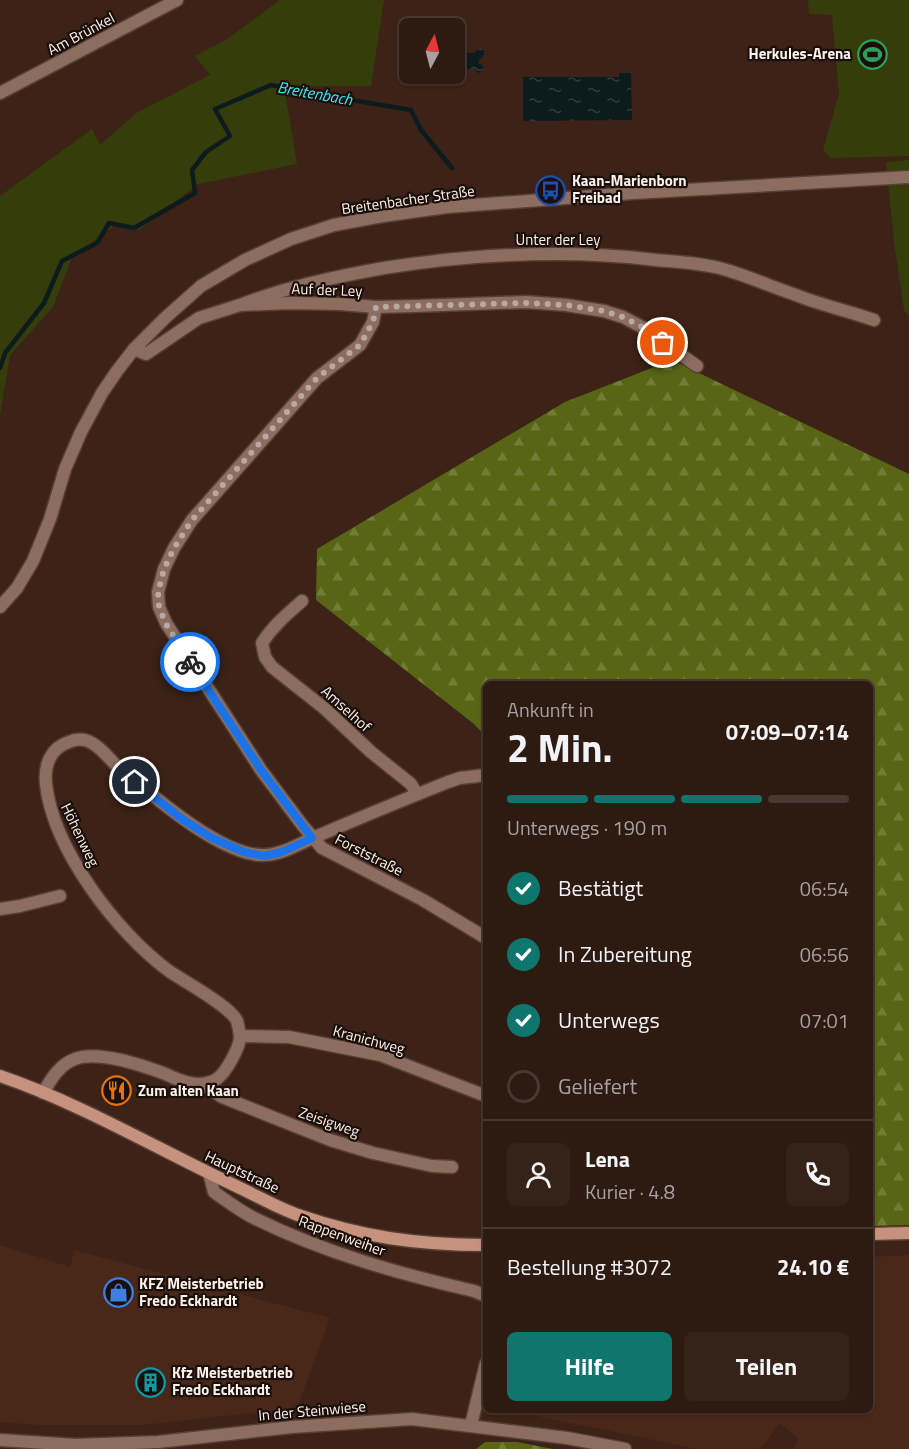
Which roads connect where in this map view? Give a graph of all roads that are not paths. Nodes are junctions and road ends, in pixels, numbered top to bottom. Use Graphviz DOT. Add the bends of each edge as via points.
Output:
graph roads {
  1 [pos="177,0"];
  2 [pos="0,93"];
  3 [pos="909,177"];
  4 [pos="240,305"];
  5 [pos="376,307"];
  6 [pos="874,320"];
  7 [pos="134,349"];
  8 [pos="697,366"];
  9 [pos="302,601"];
  10 [pos="0,607"];
  11 [pos="483,775"];
  12 [pos="417,794"];
  13 [pos="312,838"];
  14 [pos="60,896"];
  15 [pos="0,909"];
  16 [pos="483,936"];
  17 [pos="240,1036"];
  18 [pos="0,1076"];
  19 [pos="202,1084"];
  20 [pos="43,1093"];
  21 [pos="483,1095"];
  22 [pos="452,1167"];
  23 [pos="209,1173"];
  24 [pos="909,1233"];
  25 [pos="873,1234"];
  26 [pos="483,1245"];
  27 [pos="483,1295"];
  28 [pos="483,1375"];
  29 [pos="471,1425"];
  30 [pos="0,1440"];
  31 [pos="625,1449"];
  1 -- 2 [label="street, Am Brünkel"];
  3 -- 7 [label="street, Breitenbacher Straße" via="478,205 334,225 291,239 201,286"];
  4 -- 5 [label="street, Auf der Ley"];
  4 -- 6 [label="street, Unter der Ley" via="312,282 387,268 459,258 556,253 630,256 723,269"];
  4 -- 7 [label="street, Auf der Ley" via="199,318 146,354"];
  5 -- 8 [label="street, Auf der Ley" via="526,303 604,311 642,327"];
  5 -- 13 [label="street, Forststraße" via="373,322 360,345 317,378 192,520 164,569 158,592 166,624 261,770"];
  7 -- 10 [label="street, Breitenbacher Straße" via="102,393 81,432 33,561"];
  9 -- 12 [label="street, Amselhof" via="262,643 265,657 411,784"];
  11 -- 12 [label="street, Höhenweg" via="460,778"];
  12 -- 13 [label="street, Höhenweg"];
  13 -- 16 [label="street, Forststraße" via="322,848"];
  13 -- 17 [label="street, Höhenweg" via="264,856 244,852 182,819 86,740 59,746 48,762 45,775 49,807 80,872 110,914 145,950 225,1007 236,1019"];
  14 -- 15 [label="street"];
  17 -- 19 [label="street" via="234,1058 218,1079"];
  17 -- 21 [label="street, Kranichweg" via="289,1037 380,1055"];
  18 -- 20 [label="main road, Hauptstraße"];
  19 -- 20 [label="street" via="102,1056 77,1058 61,1068"];
  19 -- 22 [label="street, Zeisigweg" via="222,1097 330,1140 432,1167"];
  20 -- 23 [label="main road, Hauptstraße"];
  23 -- 26 [label="main road, Hauptstraße" via="296,1214 355,1232 402,1241"];
  23 -- 27 [label="street, Rappenweiher" via="214,1192 254,1219 342,1255"];
  24 -- 25 [label="main road"];
  28 -- 29 [label="street"];
  29 -- 30 [label="street, In der Steinwiese" via="412,1419 158,1442 76,1445"];
  29 -- 31 [label="street, In der Steinwiese"];
}
